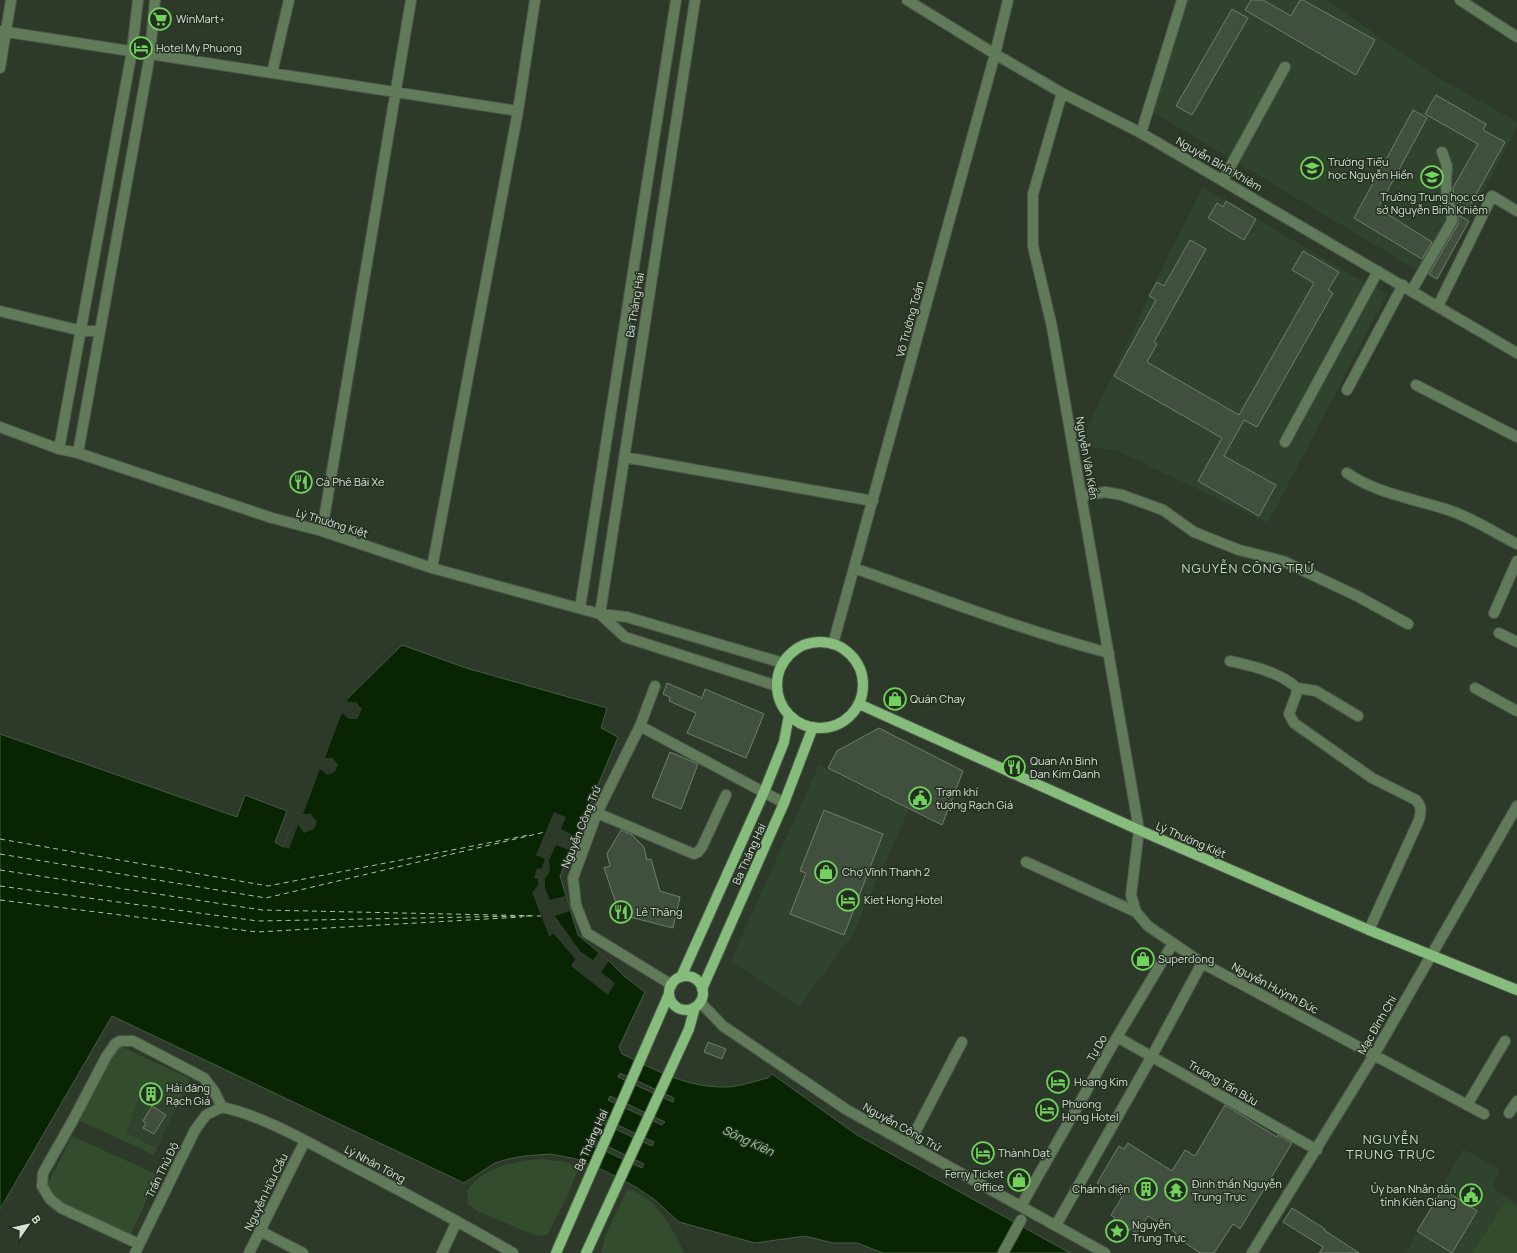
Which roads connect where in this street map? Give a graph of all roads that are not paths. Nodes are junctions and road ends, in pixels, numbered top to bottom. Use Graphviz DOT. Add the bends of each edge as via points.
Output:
graph roads {
  1 [pos="11,0"];
  2 [pos="138,0"];
  3 [pos="155,0"];
  4 [pos="288,0"];
  5 [pos="411,0"];
  6 [pos="535,0"];
  7 [pos="676,0"];
  8 [pos="696,0"];
  9 [pos="907,0"];
  10 [pos="1008,0"];
  11 [pos="1182,0"];
  12 [pos="1460,0"];
  13 [pos="3,31"];
  14 [pos="1517,37"];
  15 [pos="132,51"];
  16 [pos="150,54"];
  17 [pos="995,54"];
  18 [pos="1285,67"];
  19 [pos="0,68"];
  20 [pos="272,73"];
  21 [pos="397,92"];
  22 [pos="1062,93"];
  23 [pos="518,111"];
  24 [pos="1141,133"];
  25 [pos="1442,152"];
  26 [pos="1223,180"];
  27 [pos="1517,211"];
  28 [pos="637,254"];
  29 [pos="655,258"];
  30 [pos="1378,271"];
  31 [pos="1408,288"];
  32 [pos="1438,306"];
  33 [pos="0,311"];
  34 [pos="82,331"];
  35 [pos="100,331"];
  36 [pos="1517,353"];
  37 [pos="1416,385"];
  38 [pos="1347,390"];
  39 [pos="0,427"];
  40 [pos="1517,437"];
  41 [pos="1285,442"];
  42 [pos="59,449"];
  43 [pos="78,453"];
  44 [pos="624,457"];
  45 [pos="1347,473"];
  46 [pos="1081,496"];
  47 [pos="873,501"];
  48 [pos="322,531"];
  49 [pos="1517,544"];
  50 [pos="1517,561"];
  51 [pos="432,568"];
  52 [pos="854,568"];
  53 [pos="580,608"];
  54 [pos="1494,613"];
  55 [pos="600,614"];
  56 [pos="1408,624"];
  57 [pos="1499,633"];
  58 [pos="1517,642"];
  59 [pos="833,644"];
  60 [pos="1109,653"];
  61 [pos="1230,661"];
  62 [pos="783,664"];
  63 [pos="655,686"];
  64 [pos="777,686"];
  65 [pos="1297,688"];
  66 [pos="1476,688"];
  67 [pos="859,704"];
  68 [pos="1517,712"];
  69 [pos="789,715"];
  70 [pos="1358,716"];
  71 [pos="640,726"];
  72 [pos="813,728"];
  73 [pos="764,792"];
  74 [pos="726,794"];
  75 [pos="784,803"];
  76 [pos="1517,806"];
  77 [pos="597,813"];
  78 [pos="1139,830"];
  79 [pos="1026,862"];
  80 [pos="1136,912"];
  81 [pos="1369,930"];
  82 [pos="1172,945"];
  83 [pos="1431,954"];
  84 [pos="1202,963"];
  85 [pos="681,977"];
  86 [pos="702,989"];
  87 [pos="670,990"];
  88 [pos="1517,990"];
  89 [pos="698,1004"];
  90 [pos="1118,1037"];
  91 [pos="1505,1041"];
  92 [pos="962,1042"];
  93 [pos="1374,1055"];
  94 [pos="1152,1056"];
  95 [pos="1517,1101"];
  96 [pos="1467,1105"];
  97 [pos="222,1107"];
  98 [pos="1509,1113"];
  99 [pos="1484,1114"];
  100 [pos="305,1141"];
  101 [pos="909,1144"];
  102 [pos="1317,1150"];
  103 [pos="1021,1206"];
  104 [pos="1020,1220"];
  105 [pos="457,1221"];
  106 [pos="1056,1225"];
  107 [pos="260,1231"];
  108 [pos="137,1249"];
  109 [pos="250,1253"];
  110 [pos="303,1253"];
  111 [pos="442,1253"];
  112 [pos="513,1253"];
  113 [pos="556,1253"];
  114 [pos="586,1253"];
  115 [pos="1003,1253"];
  116 [pos="1104,1253"];
  117 [pos="1252,1253"];
  1 -- 13 [label="street"];
  2 -- 15 [label="street"];
  3 -- 16 [label="street"];
  4 -- 20 [label="street"];
  5 -- 21 [label="street"];
  6 -- 23 [label="street"];
  7 -- 28 [label="street, Ba Tháng Hai"];
  8 -- 29 [label="street, Ba Tháng Hai"];
  9 -- 17 [label="street, Nguyễn Bỉnh Khiêm"];
  10 -- 17 [label="street, Võ Trường Toản"];
  11 -- 24 [label="street"];
  12 -- 14 [label="street"];
  13 -- 15 [label="street"];
  13 -- 19 [label="street"];
  15 -- 16 [label="street"];
  15 -- 34 [label="street"];
  16 -- 20 [label="street"];
  16 -- 35 [label="street"];
  17 -- 22 [label="street, Nguyễn Bỉnh Khiêm"];
  17 -- 47 [label="street, Võ Trường Toản"];
  18 -- 26 [label="street"];
  20 -- 21 [label="street"];
  21 -- 23 [label="street"];
  21 -- 48 [label="street"];
  22 -- 24 [label="street, Nguyễn Bỉnh Khiêm"];
  22 -- 46 [label="street, Nguyễn Văn Kiến" via="1033,194 1033,246 1052,327"];
  23 -- 51 [label="street"];
  24 -- 26 [label="street, Nguyễn Bỉnh Khiêm"];
  25 -- 31 [label="street" via="1447,166 1447,200 1452,209 1452,221"];
  26 -- 30 [label="street, Nguyễn Bỉnh Khiêm"];
  27 -- 32 [label="street" via="1492,196"];
  28 -- 29 [label="street"];
  28 -- 53 [label="street, Ba Tháng Hai"];
  29 -- 44 [label="street, Ba Tháng Hai"];
  30 -- 31 [label="street, Nguyễn Bỉnh Khiêm"];
  30 -- 41 [label="street"];
  31 -- 32 [label="street, Nguyễn Bỉnh Khiêm"];
  31 -- 38 [label="street"];
  32 -- 36 [label="street, Nguyễn Bỉnh Khiêm"];
  33 -- 34 [label="street"];
  34 -- 35 [label="street"];
  34 -- 42 [label="street"];
  35 -- 43 [label="street"];
  37 -- 40 [label="street"];
  39 -- 42 [label="street, Lý Thường Kiệt"];
  42 -- 43 [label="street, Lý Thường Kiệt"];
  43 -- 48 [label="street, Lý Thường Kiệt" via="272,518"];
  44 -- 47 [label="street"];
  44 -- 55 [label="street, Ba Tháng Hai"];
  45 -- 49 [label="street" via="1359,481 1387,492 1455,512"];
  46 -- 56 [label="street" via="1105,492 1122,495 1163,510 1194,532 1239,550 1283,561 1357,596"];
  46 -- 60 [label="street, Nguyễn Văn Kiến"];
  47 -- 52 [label="street, Võ Trường Toản"];
  48 -- 51 [label="street, Lý Thường Kiệt"];
  50 -- 54 [label="street"];
  51 -- 53 [label="street, Lý Thường Kiệt"];
  52 -- 59 [label="street, Võ Trường Toản"];
  52 -- 60 [label="street" via="999,620"];
  53 -- 55 [label="street, Lý Thường Kiệt"];
  55 -- 62 [label="street, Lý Thường Kiệt" via="627,617"];
  55 -- 64 [label="street" via="625,637"];
  57 -- 58 [label="street"];
  59 -- 62 [label="main road" via="819,642 804,645 792,652"];
  59 -- 67 [label="main road" via="851,656 862,675 863,690"];
  60 -- 78 [label="street, Nguyễn Văn Kiến"];
  61 -- 65 [label="street" via="1273,674"];
  62 -- 64 [label="main road" via="778,674"];
  63 -- 71 [label="street, Nguyễn Công Trứ"];
  64 -- 69 [label="main road" via="783,706"];
  65 -- 70 [label="street" via="1316,691"];
  65 -- 81 [label="street" via="1289,714 1294,723 1372,778 1416,800 1420,805 1419,820"];
  66 -- 68 [label="street"];
  67 -- 72 [label="main road" via="840,724 827,728"];
  67 -- 78 [label="main road, Lý Thường Kiệt"];
  69 -- 72 [label="main road"];
  69 -- 73 [label="main road, Ba Tháng Hai" via="784,742"];
  71 -- 73 [label="street"];
  71 -- 77 [label="street, Nguyễn Công Trứ"];
  72 -- 75 [label="main road, Ba Tháng Hai"];
  73 -- 75 [label="street"];
  73 -- 85 [label="main road, Ba Tháng Hai"];
  74 -- 77 [label="street" via="702,847 694,854"];
  75 -- 86 [label="main road, Ba Tháng Hai"];
  76 -- 83 [label="street, Mạc Đĩnh Chi"];
  77 -- 87 [label="street, Nguyễn Công Trứ" via="573,878 576,905 587,933"];
  78 -- 80 [label="street, Nguyễn Huỳnh Đức" via="1131,895"];
  78 -- 81 [label="main road, Lý Thường Kiệt"];
  79 -- 80 [label="street"];
  80 -- 82 [label="street, Nguyễn Huỳnh Đức" via="1148,926"];
  81 -- 83 [label="main road, Lý Thường Kiệt"];
  82 -- 84 [label="street, Nguyễn Huỳnh Đức"];
  82 -- 90 [label="street, Tự Do"];
  83 -- 88 [label="main road, Lý Thường Kiệt"];
  83 -- 93 [label="street, Mạc Đĩnh Chi"];
  84 -- 93 [label="street, Nguyễn Huỳnh Đức"];
  84 -- 94 [label="street"];
  85 -- 86 [label="main road" via="693,978"];
  85 -- 87 [label="main road"];
  86 -- 89 [label="main road"];
  87 -- 89 [label="main road" via="672,1003 680,1009 686,1010"];
  87 -- 113 [label="main road, Ba Tháng Hai"];
  89 -- 101 [label="street, Nguyễn Công Trứ" via="723,1026 834,1101"];
  89 -- 114 [label="main road" via="689,1029"];
  90 -- 94 [label="street, Trương Tấn Bửu"];
  90 -- 103 [label="street, Tự Do"];
  91 -- 96 [label="street"];
  92 -- 101 [label="street"];
  93 -- 96 [label="street, Nguyễn Huỳnh Đức"];
  93 -- 102 [label="street, Mạc Đĩnh Chi"];
  94 -- 102 [label="street, Trương Tấn Bửu"];
  94 -- 106 [label="street"];
  95 -- 98 [label="street"];
  96 -- 99 [label="street, Nguyễn Huỳnh Đức"];
  97 -- 100 [label="street, Lý Nhân Tông" via="242,1112"];
  97 -- 108 [label="street, Trần Thủ Độ" via="206,1115 194,1130"];
  97 -- 108 [label="street" via="204,1078 133,1041 120,1041 106,1057 43,1173 42,1186 50,1199 61,1208"];
  100 -- 105 [label="street, Lý Nhân Tông"];
  100 -- 107 [label="street, Nguyễn Hữu Cầu"];
  101 -- 103 [label="street, Nguyễn Công Trứ"];
  102 -- 117 [label="street, Mạc Đĩnh Chi"];
  103 -- 106 [label="street, Nguyễn Công Trứ"];
  104 -- 115 [label="street"];
  105 -- 111 [label="street"];
  105 -- 112 [label="street, Lý Nhân Tông"];
  106 -- 116 [label="street, Nguyễn Công Trứ"];
  107 -- 109 [label="street, Nguyễn Hữu Cầu"];
  107 -- 110 [label="street"];
}
